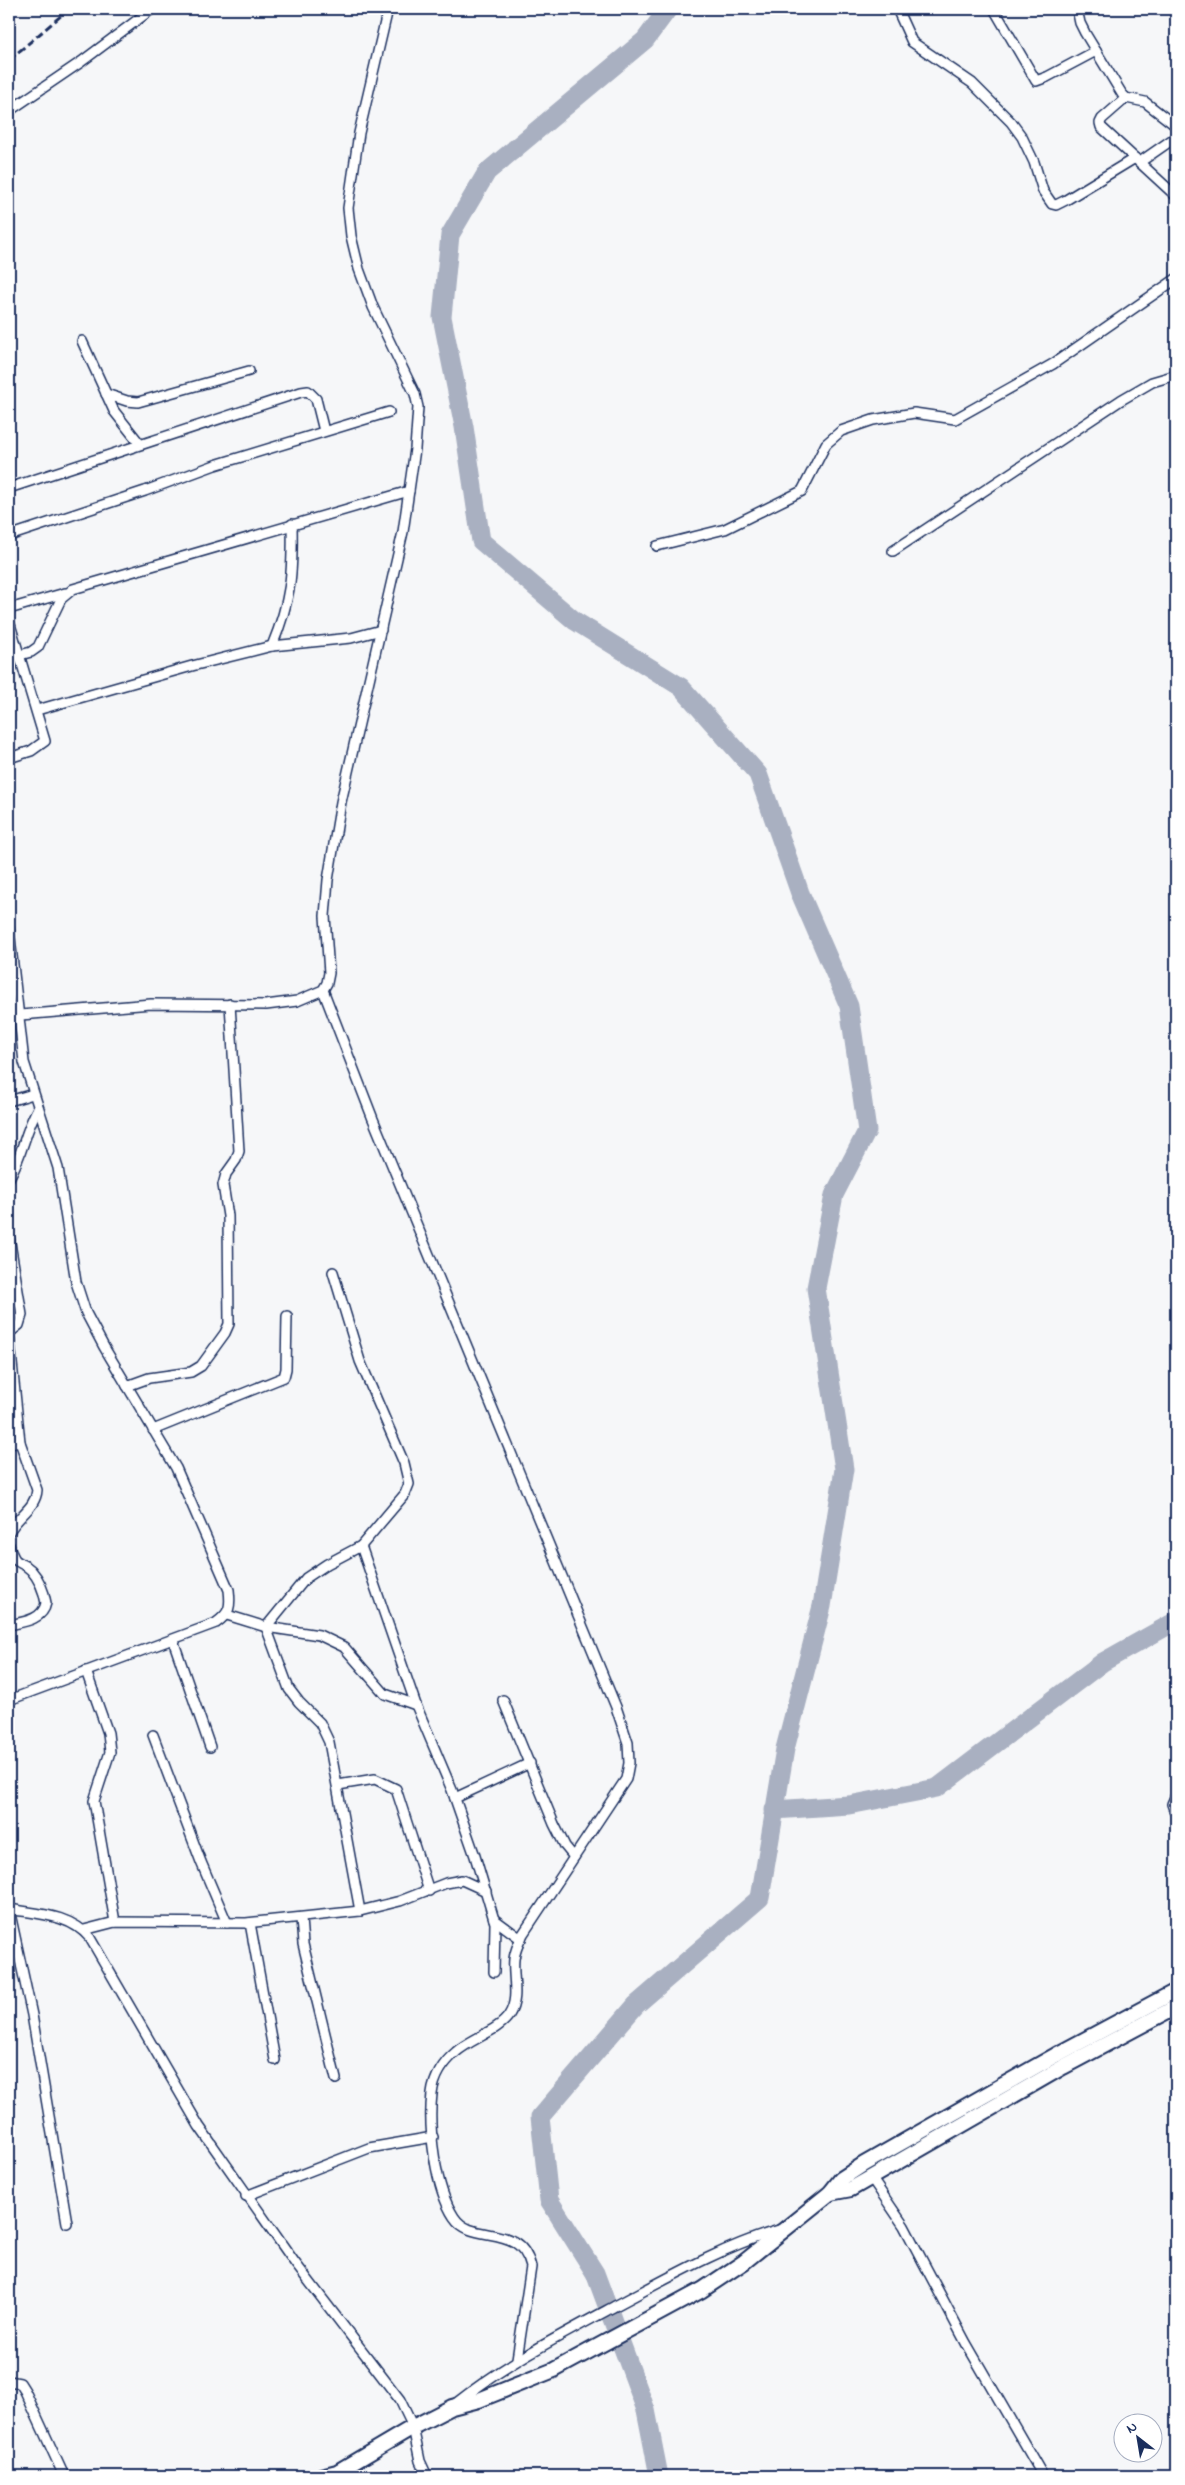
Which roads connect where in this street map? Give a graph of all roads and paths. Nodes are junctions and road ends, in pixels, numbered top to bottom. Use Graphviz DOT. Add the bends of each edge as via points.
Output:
graph roads {
  1 [pos="152,9"];
  2 [pos="388,9"];
  3 [pos="897,9"];
  4 [pos="994,9"];
  5 [pos="1077,9"];
  6 [pos="1096,51"];
  7 [pos="1126,98"];
  8 [pos="9,111"];
  9 [pos="1176,126"];
  10 [pos="1176,137"];
  11 [pos="1137,160"];
  12 [pos="1176,196"];
  13 [pos="1176,279"];
  14 [pos="82,341"];
  15 [pos="249,371"];
  16 [pos="1176,375"];
  17 [pos="106,394"];
  18 [pos="389,412"];
  19 [pos="324,431"];
  20 [pos="140,444"];
  21 [pos="9,488"];
  22 [pos="409,491"];
  23 [pos="292,524"];
  24 [pos="9,536"];
  25 [pos="657,546"];
  26 [pos="893,551"];
  27 [pos="64,594"];
  28 [pos="9,608"];
  29 [pos="9,620"];
  30 [pos="381,630"];
  31 [pos="272,646"];
  32 [pos="20,655"];
  33 [pos="37,710"];
  34 [pos="9,758"];
  35 [pos="9,929"];
  36 [pos="323,990"];
  37 [pos="230,1004"];
  38 [pos="19,1014"];
  39 [pos="9,1016"];
  40 [pos="33,1094"];
  41 [pos="9,1101"];
  42 [pos="38,1108"];
  43 [pos="9,1178"];
  44 [pos="9,1237"];
  45 [pos="333,1272"];
  46 [pos="287,1316"];
  47 [pos="127,1386"];
  48 [pos="153,1430"];
  49 [pos="20,1442"];
  50 [pos="9,1444"];
  51 [pos="9,1532"];
  52 [pos="9,1545"];
  53 [pos="361,1546"];
  54 [pos="227,1615"];
  55 [pos="9,1626"];
  56 [pos="266,1627"];
  57 [pos="173,1640"];
  58 [pos="86,1671"];
  59 [pos="9,1700"];
  60 [pos="503,1700"];
  61 [pos="416,1705"];
  62 [pos="153,1735"];
  63 [pos="210,1747"];
  64 [pos="530,1763"];
  65 [pos="338,1785"];
  66 [pos="1176,1795"];
  67 [pos="455,1798"];
  68 [pos="1176,1815"];
  69 [pos="574,1857"];
  70 [pos="429,1891"];
  71 [pos="486,1891"];
  72 [pos="9,1909"];
  73 [pos="360,1911"];
  74 [pos="301,1919"];
  75 [pos="494,1919"];
  76 [pos="115,1922"];
  77 [pos="227,1923"];
  78 [pos="250,1923"];
  79 [pos="84,1930"];
  80 [pos="521,1939"];
  81 [pos="494,1972"];
  82 [pos="1176,1991"];
  83 [pos="1176,2007"];
  84 [pos="275,2060"];
  85 [pos="336,2079"];
  86 [pos="433,2137"];
  87 [pos="870,2176"];
  88 [pos="830,2193"];
  89 [pos="246,2196"];
  90 [pos="67,2224"];
  91 [pos="787,2227"];
  92 [pos="517,2359"];
  93 [pos="9,2381"];
  94 [pos="452,2407"];
  95 [pos="413,2426"];
  96 [pos="336,2474"];
  97 [pos="64,2476"];
  98 [pos="321,2476"];
  99 [pos="427,2476"];
  100 [pos="1043,2476"];
  1 -- 8 [label="street"];
  2 -- 22 [label="street" via="359,134 348,208 359,269 418,407"];
  3 -- 11 [label="street" via="912,42 972,83 1011,122 1022,138 1043,191 1052,204 1066,200"];
  4 -- 6 [label="street" via="1036,81"];
  5 -- 6 [label="street" via="1080,23"];
  6 -- 7 [label="street"];
  7 -- 9 [label="street" via="1146,102"];
  7 -- 11 [label="street" via="1100,123"];
  10 -- 11 [label="street"];
  11 -- 12 [label="street"];
  13 -- 25 [label="street" via="1053,364 955,419 914,412 873,420 841,431 826,444 802,491 725,528"];
  14 -- 17 [label="street"];
  15 -- 17 [label="street" via="138,402"];
  16 -- 26 [label="street" via="1152,382 1121,400"];
  17 -- 20 [label="street" via="120,421"];
  18 -- 19 [label="street"];
  19 -- 20 [label="street" via="316,399 308,391"];
  19 -- 24 [label="street"];
  20 -- 21 [label="street"];
  22 -- 23 [label="street"];
  22 -- 30 [label="street"];
  23 -- 27 [label="street"];
  23 -- 31 [label="street" via="290,592"];
  27 -- 28 [label="street"];
  27 -- 32 [label="street" via="38,647"];
  29 -- 32 [label="street"];
  30 -- 31 [label="street" via="351,638"];
  30 -- 36 [label="street" via="336,830 325,916 329,973"];
  31 -- 33 [label="street"];
  32 -- 33 [label="street"];
  33 -- 34 [label="street" via="45,740 31,751"];
  35 -- 38 [label="street"];
  36 -- 37 [label="street" via="297,1001"];
  36 -- 69 [label="street" via="628,1743 626,1779"];
  37 -- 38 [label="street" via="151,1004"];
  37 -- 47 [label="street" via="238,1151 223,1185 228,1216 229,1324 201,1366 183,1374 149,1378"];
  38 -- 39 [label="street"];
  38 -- 40 [label="street" via="24,1062"];
  40 -- 41 [label="street"];
  40 -- 42 [label="street"];
  42 -- 43 [label="street"];
  42 -- 47 [label="street" via="58,1168 76,1282 86,1313"];
  44 -- 49 [label="street" via="22,1315 19,1325 9,1332"];
  45 -- 53 [label="street" via="360,1361 409,1484 376,1531"];
  46 -- 48 [label="street" via="284,1377"];
  47 -- 48 [label="street"];
  48 -- 54 [label="street" via="191,1500 229,1590"];
  49 -- 50 [label="street"];
  49 -- 51 [label="street" via="37,1490 36,1498"];
  52 -- 55 [label="street" via="15,1560 37,1579 46,1602 41,1614"];
  53 -- 56 [label="street" via="306,1578"];
  53 -- 61 [label="street"];
  54 -- 56 [label="street"];
  54 -- 57 [label="street" via="216,1623"];
  56 -- 61 [label="street" via="319,1634 344,1646 385,1694"];
  56 -- 65 [label="street" via="289,1690 320,1723 329,1742"];
  57 -- 58 [label="street"];
  57 -- 63 [label="street"];
  58 -- 59 [label="street"];
  58 -- 76 [label="street" via="108,1733 110,1752 94,1801"];
  60 -- 64 [label="street"];
  61 -- 67 [label="street"];
  62 -- 77 [label="street"];
  64 -- 67 [label="street"];
  64 -- 69 [label="street" via="561,1839"];
  65 -- 70 [label="street" via="375,1779 396,1789"];
  65 -- 73 [label="street"];
  66 -- 68 [label="street" via="1172,1804"];
  67 -- 71 [label="street"];
  69 -- 80 [label="street"];
  70 -- 71 [label="street" via="462,1880"];
  70 -- 73 [label="street"];
  71 -- 75 [label="street"];
  72 -- 79 [label="street" via="54,1916"];
  72 -- 90 [label="street" via="32,2014"];
  73 -- 74 [label="street"];
  74 -- 78 [label="street"];
  74 -- 85 [label="street" via="303,1944"];
  75 -- 80 [label="street"];
  75 -- 81 [label="street"];
  76 -- 77 [label="street"];
  76 -- 79 [label="street"];
  77 -- 78 [label="street"];
  78 -- 84 [label="street"];
  79 -- 89 [label="street" via="199,2126"];
  80 -- 86 [label="street" via="514,1960 515,2003 509,2016 457,2051 444,2065 432,2094"];
  82 -- 88 [label="main road" via="864,2164 841,2179"];
  83 -- 87 [label="main road"];
  86 -- 89 [label="street" via="363,2150"];
  86 -- 92 [label="street" via="440,2182 454,2217 464,2228 510,2239 528,2256 531,2267"];
  87 -- 88 [label="main road" via="850,2189"];
  87 -- 100 [label="street" via="904,2226 966,2343"];
  88 -- 91 [label="main road"];
  89 -- 95 [label="street" via="400,2400"];
  91 -- 92 [label="street" via="752,2238 689,2267"];
  91 -- 94 [label="main road" via="744,2262 702,2290 554,2370 479,2400"];
  92 -- 94 [label="street"];
  93 -- 97 [label="street" via="20,2384 25,2391"];
  94 -- 95 [label="main road"];
  95 -- 96 [label="main road"];
  95 -- 99 [label="street" via="420,2462"];
  96 -- 98 [label="main road"];
}
